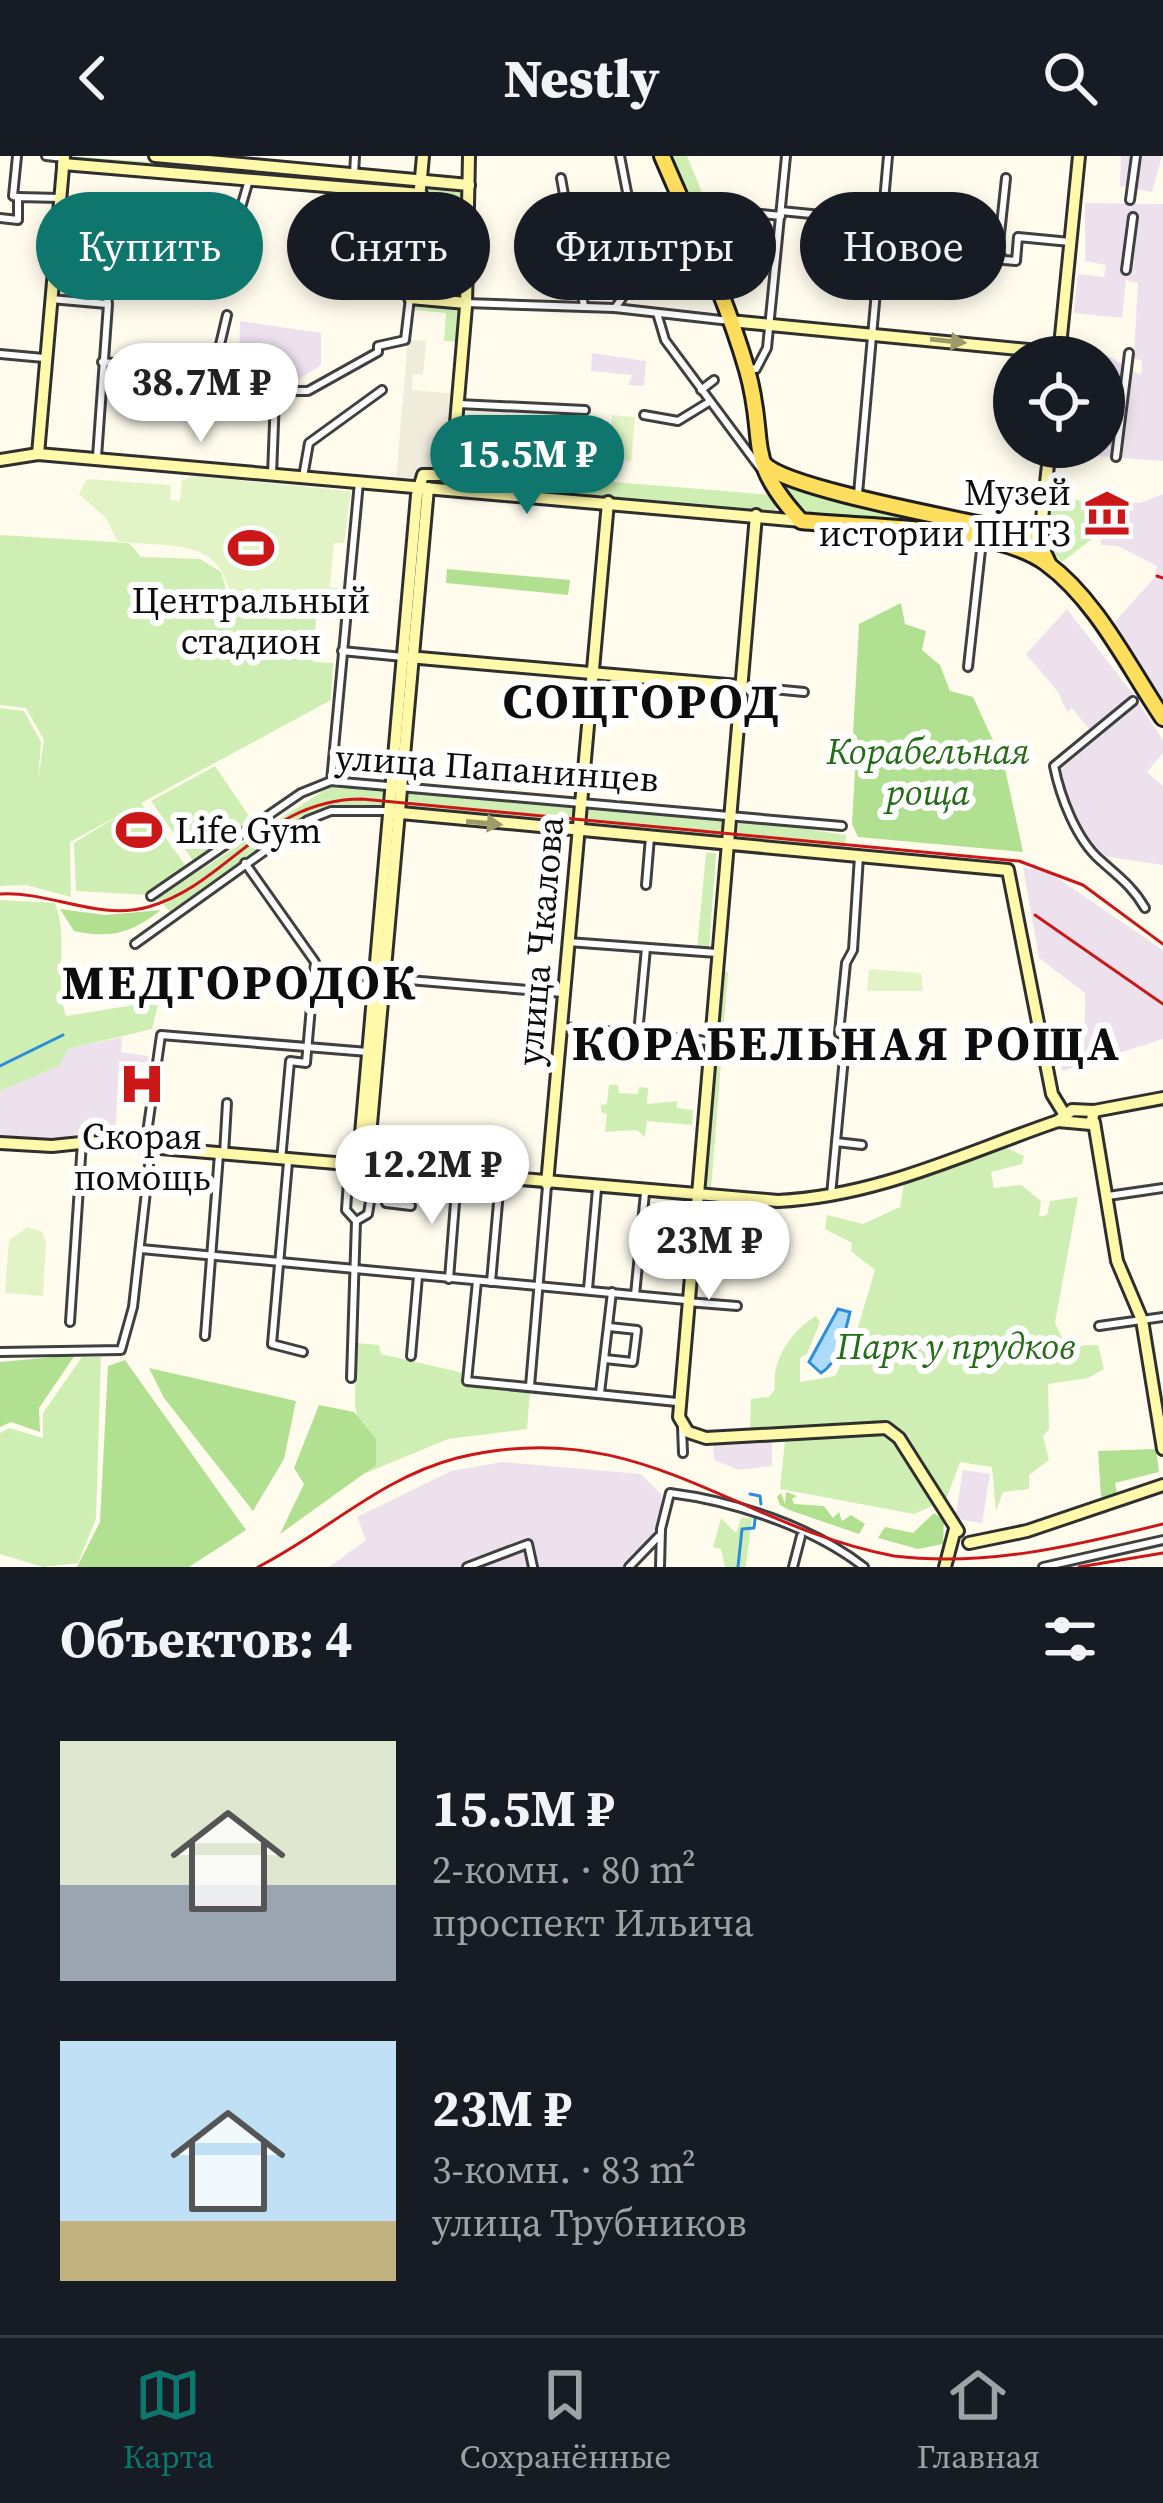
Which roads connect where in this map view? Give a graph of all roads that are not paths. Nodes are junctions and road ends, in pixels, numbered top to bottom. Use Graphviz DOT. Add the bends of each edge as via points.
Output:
graph roads {
  1 [pos="17,156"];
  2 [pos="46,156"];
  3 [pos="154,156"];
  4 [pos="355,156"];
  5 [pos="424,156"];
  6 [pos="469,156"];
  7 [pos="620,156"];
  8 [pos="662,156"];
  9 [pos="786,156"];
  10 [pos="888,156"];
  11 [pos="1078,156"];
  12 [pos="1136,156"];
  13 [pos="64,159"];
  14 [pos="354,174"];
  15 [pos="561,178"];
  16 [pos="1006,178"];
  17 [pos="249,180"];
  18 [pos="422,180"];
  19 [pos="469,185"];
  20 [pos="61,192"];
  21 [pos="396,192"];
  22 [pos="421,192"];
  23 [pos="885,192"];
  24 [pos="18,196"];
  25 [pos="36,197"];
  26 [pos="1130,200"];
  27 [pos="776,214"];
  28 [pos="781,214"];
  29 [pos="800,215"];
  30 [pos="1133,217"];
  31 [pos="0,218"];
  32 [pos="1070,242"];
  33 [pos="1126,270"];
  34 [pos="51,300"];
  35 [pos="62,300"];
  36 [pos="410,300"];
  37 [pos="432,300"];
  38 [pos="876,300"];
  39 [pos="466,303"];
  40 [pos="108,304"];
  41 [pos="584,306"];
  42 [pos="615,308"];
  43 [pos="657,313"];
  44 [pos="227,315"];
  45 [pos="730,321"];
  46 [pos="770,324"];
  47 [pos="873,333"];
  48 [pos="1061,336"];
  49 [pos="993,347"];
  50 [pos="1129,353"];
  51 [pos="0,354"];
  52 [pos="45,358"];
  53 [pos="102,362"];
  54 [pos="746,368"];
  55 [pos="198,376"];
  56 [pos="714,380"];
  57 [pos="1125,385"];
  58 [pos="382,390"];
  59 [pos="700,390"];
  60 [pos="275,397"];
  61 [pos="709,402"];
  62 [pos="458,404"];
  63 [pos="585,410"];
  64 [pos="647,417"];
  65 [pos="38,450"];
  66 [pos="758,454"];
  67 [pos="0,460"];
  68 [pos="97,460"];
  69 [pos="1046,468"];
  70 [pos="764,472"];
  71 [pos="272,475"];
  72 [pos="303,477"];
  73 [pos="359,482"];
  74 [pos="452,482"];
  75 [pos="779,482"];
  76 [pos="425,490"];
  77 [pos="858,494"];
  78 [pos="608,502"];
  79 [pos="784,502"];
  80 [pos="756,515"];
  81 [pos="948,516"];
  82 [pos="770,517"];
  83 [pos="801,521"];
  84 [pos="1036,531"];
  85 [pos="944,536"];
  86 [pos="985,541"];
  87 [pos="343,651"];
  88 [pos="408,657"];
  89 [pos="968,667"];
  90 [pos="594,673"];
  91 [pos="1138,681"];
  92 [pos="739,686"];
  93 [pos="804,692"];
  94 [pos="1150,700"];
  95 [pos="1132,701"];
  96 [pos="1163,718"];
  97 [pos="331,781"];
  98 [pos="396,787"];
  99 [pos="582,803"];
  100 [pos="393,813"];
  101 [pos="729,815"];
  102 [pos="842,826"];
  103 [pos="580,832"];
  104 [pos="650,837"];
  105 [pos="727,844"];
  106 [pos="859,856"];
  107 [pos="245,863"];
  108 [pos="646,885"];
  109 [pos="151,896"];
  110 [pos="1145,908"];
  111 [pos="568,942"];
  112 [pos="135,944"];
  113 [pos="646,948"];
  114 [pos="717,953"];
  115 [pos="316,970"];
  116 [pos="379,978"];
  117 [pos="564,994"];
  118 [pos="562,1027"];
  119 [pos="638,1035"];
  120 [pos="709,1041"];
  121 [pos="307,1047"];
  122 [pos="368,1052"];
  123 [pos="1163,1099"];
  124 [pos="227,1103"];
  125 [pos="1094,1116"];
  126 [pos="1060,1117"];
  127 [pos="0,1142"];
  128 [pos="82,1142"];
  129 [pos="836,1142"];
  130 [pos="862,1145"];
  131 [pos="148,1147"];
  132 [pos="222,1154"];
  133 [pos="284,1161"];
  134 [pos="364,1171"];
  135 [pos="457,1177"];
  136 [pos="500,1180"];
  137 [pos="547,1184"];
  138 [pos="1163,1188"];
  139 [pos="597,1189"];
  140 [pos="645,1193"];
  141 [pos="1108,1196"];
  142 [pos="695,1198"];
  143 [pos="831,1198"];
  144 [pos="411,1206"];
  145 [pos="356,1221"];
  146 [pos="141,1249"];
  147 [pos="212,1258"];
  148 [pos="278,1263"];
  149 [pos="358,1271"];
  150 [pos="418,1276"];
  151 [pos="449,1279"];
  152 [pos="477,1281"];
  153 [pos="491,1282"];
  154 [pos="537,1286"];
  155 [pos="588,1289"];
  156 [pos="612,1292"];
  157 [pos="634,1295"];
  158 [pos="686,1301"];
  159 [pos="737,1306"];
  160 [pos="1163,1317"];
  161 [pos="1142,1320"];
  162 [pos="70,1322"];
  163 [pos="1099,1326"];
  164 [pos="609,1327"];
  165 [pos="205,1336"];
  166 [pos="0,1352"];
  167 [pos="303,1352"];
  168 [pos="411,1356"];
  169 [pos="604,1358"];
  170 [pos="351,1378"];
  171 [pos="530,1386"];
  172 [pos="600,1393"];
  173 [pos="677,1402"];
  174 [pos="681,1424"];
  175 [pos="1163,1448"];
  176 [pos="683,1453"];
  177 [pos="1163,1485"];
  178 [pos="660,1534"];
  179 [pos="802,1534"];
  180 [pos="960,1540"];
  181 [pos="1163,1540"];
  182 [pos="646,1554"];
  183 [pos="467,1567"];
  184 [pos="533,1567"];
  185 [pos="629,1567"];
  186 [pos="639,1567"];
  187 [pos="660,1567"];
  188 [pos="793,1567"];
  189 [pos="864,1567"];
  190 [pos="945,1567"];
  191 [pos="1043,1567"];
  1 -- 24 [label="street"];
  2 -- 13 [label="street"];
  3 -- 14 [label="street"];
  4 -- 14 [label="street"];
  5 -- 18 [label="street"];
  6 -- 19 [label="street"];
  7 -- 42 [label="street" via="644,280"];
  8 -- 45 [label="main road"];
  9 -- 28 [label="street"];
  10 -- 23 [label="street"];
  11 -- 32 [label="street"];
  12 -- 26 [label="street"];
  13 -- 17 [label="street"];
  13 -- 20 [label="street"];
  14 -- 18 [label="street"];
  15 -- 41 [label="street"];
  16 -- 32 [label="street" via="998,253 1004,260 1016,261 1018,237"];
  17 -- 21 [label="street"];
  17 -- 40 [label="street" via="230,245 213,263 129,255 104,278"];
  18 -- 19 [label="street"];
  18 -- 22 [label="street"];
  19 -- 39 [label="street"];
  24 -- 25 [label="street"];
  24 -- 31 [label="street" via="18,220"];
  27 -- 28 [label="street"];
  28 -- 29 [label="street"];
  28 -- 46 [label="street"];
  30 -- 33 [label="street"];
  32 -- 48 [label="street"];
  34 -- 52 [label="street"];
  35 -- 40 [label="street"];
  36 -- 60 [label="street" via="405,340 378,346 308,391"];
  37 -- 39 [label="street"];
  38 -- 47 [label="street"];
  39 -- 41 [label="street"];
  39 -- 62 [label="street"];
  40 -- 53 [label="street"];
  41 -- 42 [label="street"];
  42 -- 43 [label="street"];
  43 -- 45 [label="street"];
  43 -- 59 [label="street" via="665,340"];
  44 -- 60 [label="street" via="218,353 228,382"];
  45 -- 46 [label="street"];
  45 -- 54 [label="main road"];
  46 -- 47 [label="street"];
  46 -- 54 [label="street" via="756,369"];
  47 -- 49 [label="street, one-way"];
  47 -- 77 [label="street"];
  50 -- 57 [label="street"];
  51 -- 52 [label="street"];
  52 -- 65 [label="street"];
  53 -- 55 [label="street"];
  53 -- 68 [label="street"];
  54 -- 66 [label="main road"];
  56 -- 59 [label="street"];
  58 -- 72 [label="street" via="309,443"];
  59 -- 61 [label="street"];
  60 -- 71 [label="street"];
  61 -- 64 [label="street" via="685,419"];
  61 -- 70 [label="street"];
  62 -- 63 [label="street"];
  62 -- 74 [label="street"];
  65 -- 67 [label="street"];
  65 -- 68 [label="street"];
  66 -- 70 [label="main road"];
  66 -- 75 [label="main road"];
  68 -- 71 [label="street"];
  69 -- 84 [label="street"];
  70 -- 75 [label="main road"];
  71 -- 72 [label="street"];
  72 -- 73 [label="street"];
  73 -- 76 [label="street"];
  73 -- 87 [label="street"];
  74 -- 76 [label="street" via="449,497"];
  74 -- 76 [label="street" via="423,475"];
  74 -- 78 [label="street"];
  75 -- 77 [label="main road"];
  75 -- 79 [label="main road"];
  76 -- 88 [label="street"];
  77 -- 81 [label="main road"];
  78 -- 80 [label="street"];
  78 -- 90 [label="street, улица Чкалова"];
  79 -- 82 [label="street"];
  79 -- 83 [label="main road"];
  80 -- 82 [label="street"];
  80 -- 92 [label="street"];
  81 -- 84 [label="main road"];
  81 -- 85 [label="main road" via="955,528"];
  82 -- 83 [label="street"];
  83 -- 85 [label="main road"];
  84 -- 86 [label="main road"];
  84 -- 91 [label="main road" via="1049,565"];
  85 -- 86 [label="main road"];
  86 -- 89 [label="street"];
  87 -- 88 [label="street"];
  87 -- 97 [label="street"];
  88 -- 90 [label="street"];
  88 -- 98 [label="street"];
  90 -- 92 [label="street"];
  90 -- 99 [label="street, улица Чкалова"];
  91 -- 94 [label="main road"];
  91 -- 95 [label="street"];
  92 -- 93 [label="street"];
  92 -- 101 [label="street"];
  94 -- 95 [label="street"];
  94 -- 96 [label="main road"];
  95 -- 110 [label="street" via="1054,766 1096,858 1140,894"];
  97 -- 98 [label="street, улица Папанинцев"];
  97 -- 109 [label="street, улица Папанинцев" via="301,793"];
  98 -- 99 [label="street, улица Папанинцев"];
  98 -- 100 [label="street"];
  99 -- 101 [label="street, улица Папанинцев"];
  99 -- 103 [label="street, улица Чкалова"];
  100 -- 103 [label="street, улица Папанинцев, one-way"];
  100 -- 107 [label="street, улица Папанинцев" via="325,813"];
  100 -- 116 [label="street"];
  101 -- 102 [label="street, улица Папанинцев"];
  101 -- 105 [label="street"];
  103 -- 104 [label="street, улица Папанинцев"];
  103 -- 111 [label="street, улица Чкалова"];
  104 -- 105 [label="street, улица Папанинцев"];
  104 -- 108 [label="street"];
  105 -- 106 [label="street, улица Папанинцев"];
  105 -- 114 [label="street"];
  106 -- 126 [label="street, улица Папанинцев" via="1008,870"];
  106 -- 129 [label="street"];
  107 -- 112 [label="street, улица Папанинцев"];
  107 -- 115 [label="street"];
  111 -- 113 [label="street"];
  111 -- 117 [label="street, улица Чкалова"];
  113 -- 114 [label="street"];
  113 -- 119 [label="street"];
  114 -- 120 [label="street"];
  115 -- 116 [label="street"];
  115 -- 121 [label="street"];
  116 -- 117 [label="street"];
  116 -- 122 [label="street"];
  116 -- 134 [label="street"];
  117 -- 118 [label="street, улица Чкалова"];
  118 -- 119 [label="street"];
  118 -- 137 [label="street, улица Чкалова"];
  119 -- 120 [label="street"];
  120 -- 142 [label="street"];
  121 -- 122 [label="street"];
  121 -- 131 [label="street" via="165,1033 156,1043"];
  121 -- 133 [label="street" via="306,1063 290,1061"];
  122 -- 134 [label="street"];
  123 -- 125 [label="street"];
  124 -- 132 [label="street"];
  125 -- 126 [label="street" via="1070,1126"];
  125 -- 141 [label="street"];
  126 -- 143 [label="street" via="895,1182"];
  127 -- 128 [label="street"];
  128 -- 131 [label="street"];
  128 -- 162 [label="street"];
  129 -- 130 [label="street"];
  129 -- 143 [label="street"];
  131 -- 132 [label="street"];
  131 -- 146 [label="street"];
  132 -- 133 [label="street"];
  132 -- 147 [label="street"];
  133 -- 134 [label="street"];
  133 -- 148 [label="street"];
  134 -- 135 [label="street"];
  134 -- 144 [label="street" via="386,1203"];
  134 -- 145 [label="street" via="368,1214"];
  134 -- 145 [label="street" via="346,1210"];
  135 -- 136 [label="street"];
  135 -- 151 [label="street"];
  136 -- 137 [label="street"];
  136 -- 153 [label="street"];
  137 -- 139 [label="street"];
  137 -- 154 [label="street, улица Чкалова"];
  138 -- 141 [label="street"];
  139 -- 140 [label="street"];
  139 -- 155 [label="street"];
  140 -- 142 [label="street"];
  140 -- 157 [label="street"];
  141 -- 161 [label="street" via="1117,1261"];
  142 -- 143 [label="street"];
  142 -- 158 [label="street"];
  145 -- 149 [label="street"];
  146 -- 147 [label="street"];
  146 -- 166 [label="street" via="121,1350"];
  147 -- 148 [label="street"];
  147 -- 165 [label="street"];
  148 -- 149 [label="street"];
  148 -- 167 [label="street" via="272,1346"];
  149 -- 150 [label="street"];
  149 -- 170 [label="street"];
  150 -- 151 [label="street"];
  150 -- 168 [label="street"];
  151 -- 152 [label="street"];
  152 -- 153 [label="street"];
  152 -- 171 [label="street" via="467,1381"];
  153 -- 154 [label="street"];
  154 -- 155 [label="street"];
  154 -- 171 [label="street, улица Чкалова"];
  155 -- 156 [label="street"];
  156 -- 157 [label="street"];
  156 -- 164 [label="street"];
  157 -- 158 [label="street"];
  158 -- 159 [label="street"];
  158 -- 173 [label="street"];
  160 -- 161 [label="street"];
  161 -- 163 [label="street"];
  161 -- 175 [label="street"];
  164 -- 169 [label="street"];
  164 -- 169 [label="street" via="637,1330 633,1362"];
  169 -- 172 [label="street"];
  171 -- 172 [label="street"];
  172 -- 173 [label="street"];
  173 -- 174 [label="street"];
  174 -- 176 [label="street"];
  174 -- 180 [label="street" via="706,1438 886,1428"];
  177 -- 180 [label="street" via="1015,1534"];
  178 -- 179 [label="street" via="670,1492 716,1498"];
  178 -- 182 [label="street"];
  178 -- 187 [label="street"];
  179 -- 188 [label="street"];
  179 -- 189 [label="street"];
  180 -- 190 [label="street"];
  181 -- 191 [label="street"];
  182 -- 185 [label="street"];
  182 -- 186 [label="street"];
  183 -- 184 [label="street" via="528,1544"];
}
